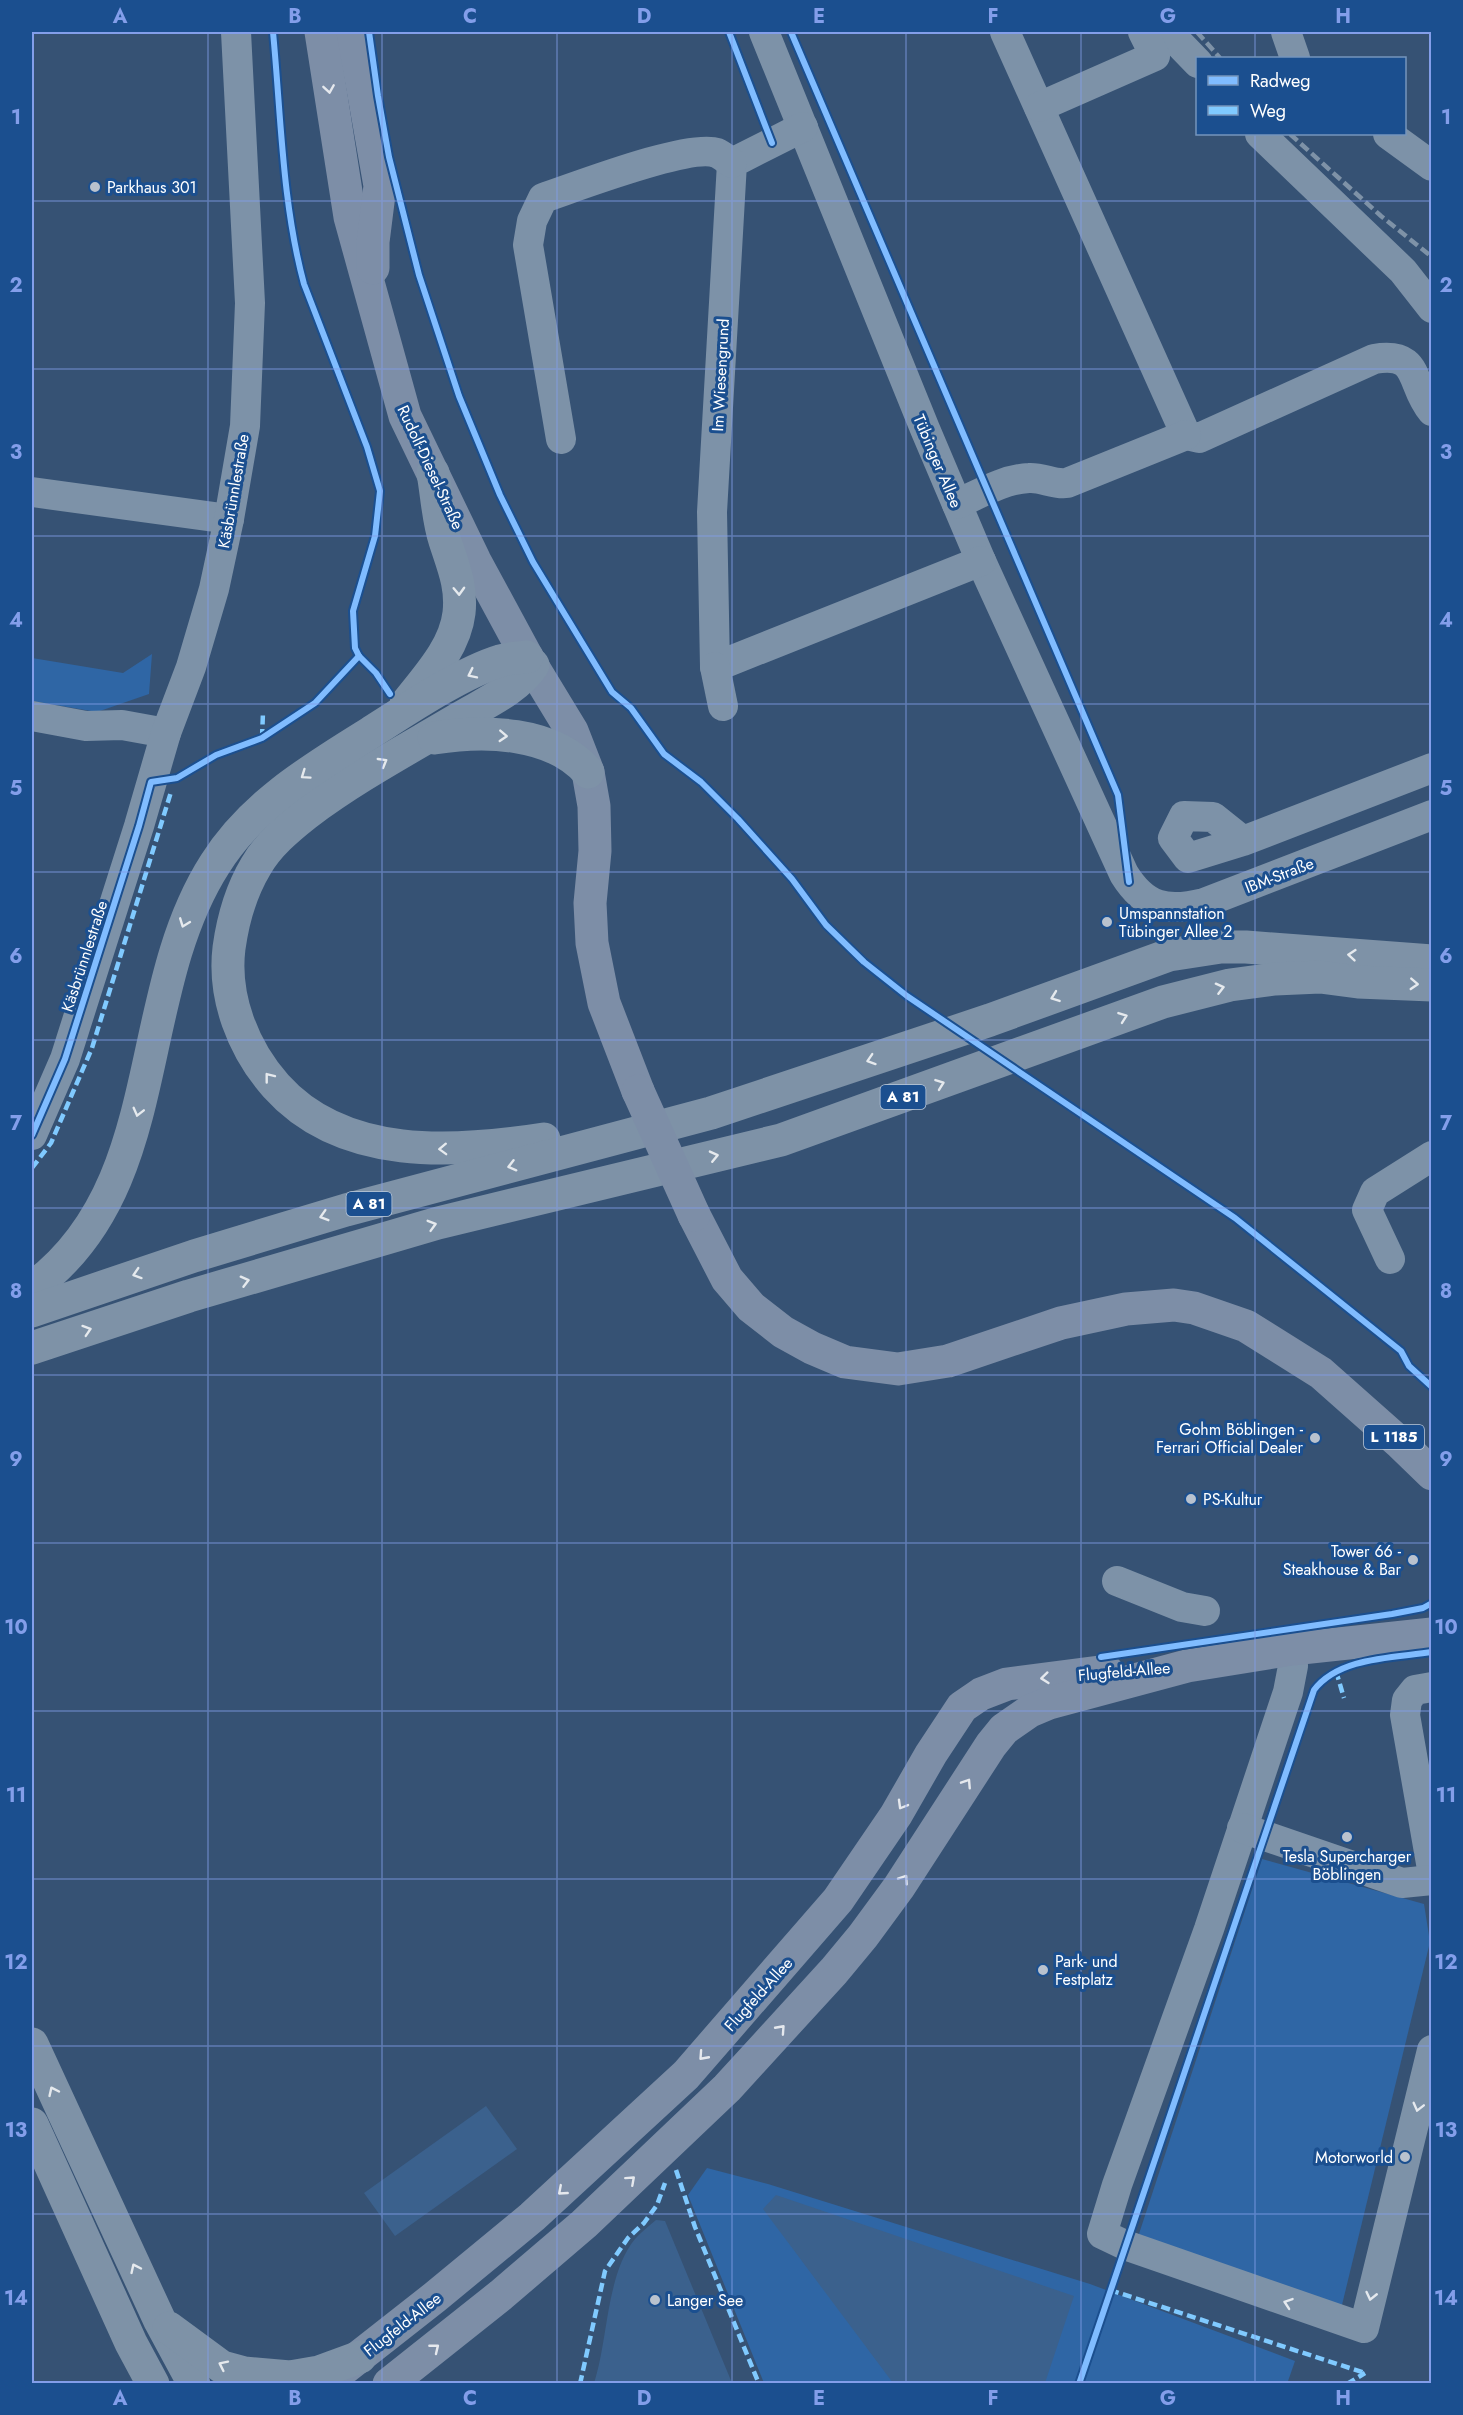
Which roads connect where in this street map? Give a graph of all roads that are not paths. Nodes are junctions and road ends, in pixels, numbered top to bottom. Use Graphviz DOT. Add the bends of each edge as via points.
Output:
graph roads {
  1 [pos="236,32"];
  2 [pos="321,32"];
  3 [pos="353,32"];
  4 [pos="764,32"];
  5 [pos="1005,32"];
  6 [pos="1143,32"];
  7 [pos="1168,32"];
  8 [pos="1286,32"];
  9 [pos="1295,57"];
  10 [pos="1196,62"];
  11 [pos="1039,108"];
  12 [pos="803,128"];
  13 [pos="1261,135"];
  14 [pos="1389,135"];
  15 [pos="732,163"];
  16 [pos="1431,166"];
  17 [pos="1431,308"];
  18 [pos="376,315"];
  19 [pos="1431,411"];
  20 [pos="1186,435"];
  21 [pos="561,439"];
  22 [pos="433,473"];
  23 [pos="32,492"];
  24 [pos="957,504"];
  25 [pos="229,519"];
  26 [pos="981,561"];
  27 [pos="530,661"];
  28 [pos="715,667"];
  29 [pos="723,705"];
  30 [pos="398,715"];
  31 [pos="32,716"];
  32 [pos="166,733"];
  33 [pos="424,740"];
  34 [pos="1431,768"];
  35 [pos="588,772"];
  36 [pos="1431,815"];
  37 [pos="1243,841"];
  38 [pos="1130,882"];
  39 [pos="1431,961"];
  40 [pos="1431,985"];
  41 [pos="711,1113"];
  42 [pos="32,1135"];
  43 [pos="1431,1156"];
  44 [pos="1390,1259"];
  45 [pos="32,1288"];
  46 [pos="32,1311"];
  47 [pos="32,1348"];
  48 [pos="1431,1474"];
  49 [pos="1117,1581"];
  50 [pos="1205,1611"];
  51 [pos="1431,1624"];
  52 [pos="1431,1634"];
  53 [pos="1399,1638"];
  54 [pos="1292,1649"];
  55 [pos="1187,1666"];
  56 [pos="1431,1687"];
  57 [pos="1242,1828"];
  58 [pos="1431,1869"];
  59 [pos="1431,1880"];
  60 [pos="32,2044"];
  61 [pos="1431,2050"];
  62 [pos="32,2124"];
  63 [pos="32,2143"];
  64 [pos="160,2321"];
  65 [pos="360,2357"];
  66 [pos="129,2384"];
  67 [pos="153,2384"];
  68 [pos="194,2384"];
  69 [pos="323,2384"];
  70 [pos="389,2384"];
  1 -- 25 [label="street, Käsbrünnlestraße" via="250,303 245,426"];
  2 -- 18 [label="main road, Rudolf-Diesel-Straße, one-way" via="350,217"];
  3 -- 18 [label="main road" via="380,186 372,260"];
  4 -- 12 [label="street, Tübinger Allee"];
  5 -- 11 [label="street"];
  6 -- 11 [label="street" via="1155,56"];
  7 -- 10 [label="street"];
  8 -- 9 [label="street"];
  11 -- 20 [label="street"];
  12 -- 15 [label="street"];
  12 -- 24 [label="street, Tübinger Allee"];
  13 -- 17 [label="street" via="1403,271"];
  14 -- 16 [label="street"];
  15 -- 21 [label="street" via="716,152 686,153 543,198 532,221 528,245"];
  15 -- 28 [label="street, Im Wiesengrund" via="712,512"];
  18 -- 22 [label="main road, Rudolf-Diesel-Straße" via="405,416"];
  19 -- 20 [label="street" via="1411,367 1390,357 1374,359 1199,438"];
  20 -- 24 [label="street" via="1067,483 1031,477 1015,480"];
  22 -- 27 [label="main road, Rudolf-Diesel-Straße" via="475,561"];
  22 -- 30 [label="highway, one-way" via="445,540 458,578 459,614 444,653"];
  23 -- 25 [label="street"];
  24 -- 26 [label="street, Tübinger Allee"];
  25 -- 32 [label="street, Käsbrünnlestraße" via="211,601"];
  26 -- 28 [label="street"];
  26 -- 38 [label="street, Tübinger Allee"];
  27 -- 30 [label="highway, one-way" via="501,660"];
  27 -- 33 [label="highway" via="507,691"];
  27 -- 35 [label="main road, Rudolf-Diesel-Straße" via="572,731"];
  28 -- 29 [label="street, Im Wiesengrund"];
  30 -- 45 [label="highway, one-way" via="279,794 253,816 216,862 190,909 171,963 137,1116 119,1172 74,1249"];
  31 -- 32 [label="street" via="86,726 122,725"];
  32 -- 42 [label="street, Käsbrünnlestraße" via="65,1059"];
  33 -- 35 [label="highway, one-way" via="460,734 521,738 562,752"];
  41 -- 33 [label="highway, one-way" via="676,1109 558,1137 495,1146 430,1149 372,1141 323,1122 276,1087 245,1038 230,989 231,933 244,889 257,865 288,828 354,779"];
  34 -- 37 [label="street"];
  35 -- 48 [label="main road, Rudolf-Diesel-Straße / L 1185, bridge" via="594,806 592,943 604,1003 638,1091 694,1215 727,1279 751,1307 783,1332 844,1362 898,1368 948,1361 1061,1323 1126,1309 1174,1305 1210,1312 1246,1326 1321,1373"];
  36 -- 38 [label="street, IBM-Straße" via="1182,908 1167,908 1149,901"];
  39 -- 41 [label="highway, A 81, one-way" via="1221,947 1169,955 990,1020"];
  47 -- 40 [label="highway, A 81, one-way" via="189,1296 438,1223 781,1140 1163,1002 1275,979 1320,977"];
  41 -- 46 [label="highway, A 81, one-way" via="346,1210"];
  43 -- 44 [label="street" via="1375,1192 1367,1210"];
  49 -- 50 [label="street" via="1182,1607"];
  51 -- 53 [label="main road, Flugfeld-Allee"];
  52 -- 53 [label="main road, Flugfeld-Allee"];
  53 -- 54 [label="main road, Flugfeld-Allee"];
  54 -- 55 [label="main road, Flugfeld-Allee"];
  54 -- 57 [label="street" via="1288,1692"];
  55 -- 65 [label="main road, Flugfeld-Allee, one-way" via="1020,1681 981,1694 962,1707 844,1893 686,2075 554,2198"];
  70 -- 55 [label="main road, Flugfeld-Allee, one-way" via="584,2224 728,2088 862,1936 1004,1729 1018,1717 1049,1703"];
  56 -- 58 [label="street" via="1415,1690 1407,1700 1405,1715"];
  57 -- 59 [label="street" via="1402,1883"];
  61 -- 57 [label="street, one-way" via="1364,2328 1125,2246 1102,2234"];
  64 -- 60 [label="highway, one-way"];
  62 -- 67 [label="highway"];
  63 -- 66 [label="highway" via="66,2236"];
  65 -- 64 [label="highway, one-way" via="319,2372 290,2377 244,2373 222,2367"];
  64 -- 68 [label="highway"];
  65 -- 69 [label="main road, Flugfeld-Allee"];
}
